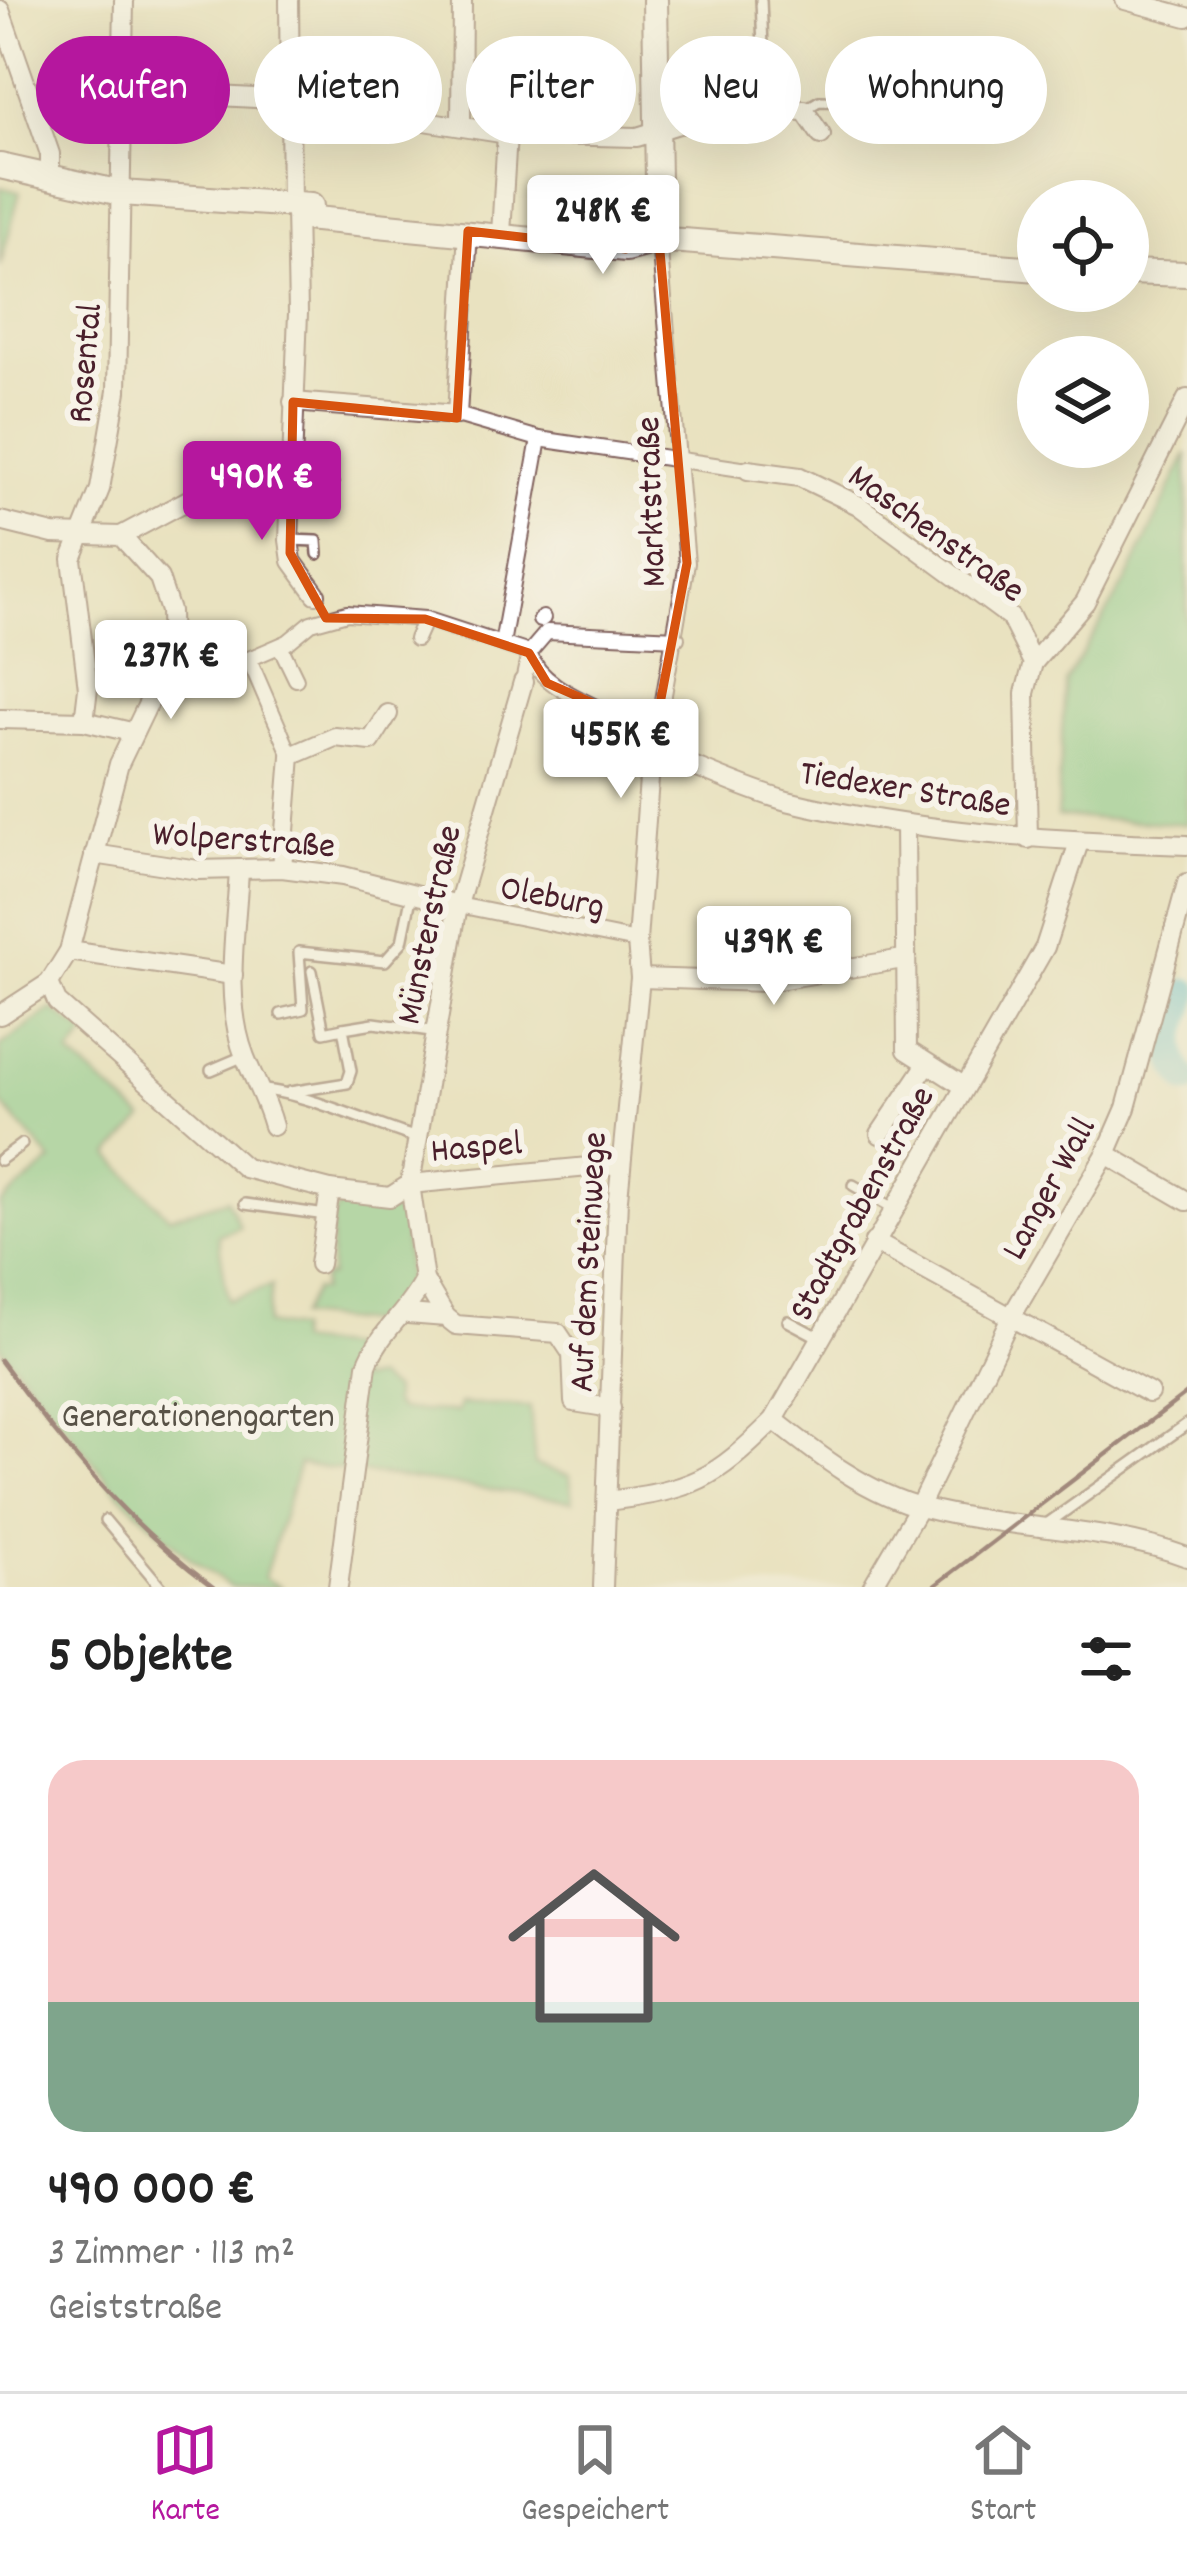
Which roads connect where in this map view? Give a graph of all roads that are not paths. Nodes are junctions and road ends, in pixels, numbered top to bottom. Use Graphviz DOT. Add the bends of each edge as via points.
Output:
graph roads {
  1 [pos="124,0"];
  2 [pos="289,0"];
  3 [pos="462,0"];
  4 [pos="655,0"];
  5 [pos="761,0"];
  6 [pos="1125,0"];
  7 [pos="0,10"];
  8 [pos="1187,16"];
  9 [pos="124,36"];
  10 [pos="290,36"];
  11 [pos="763,36"];
  12 [pos="825,101"];
  13 [pos="805,110"];
  14 [pos="801,111"];
  15 [pos="442,123"];
  16 [pos="461,126"];
  17 [pos="466,127"];
  18 [pos="660,131"];
  19 [pos="653,132"];
  20 [pos="821,135"];
  21 [pos="636,137"];
  22 [pos="123,144"];
  23 [pos="292,144"];
  24 [pos="506,144"];
  25 [pos="0,166"];
  26 [pos="50,178"];
  27 [pos="122,194"];
  28 [pos="293,209"];
  29 [pos="468,230"];
  30 [pos="501,234"];
  31 [pos="659,240"];
  32 [pos="1017,267"];
  33 [pos="1149,273"];
  34 [pos="1187,274"];
  35 [pos="1187,399"];
  36 [pos="293,401"];
  37 [pos="457,415"];
  38 [pos="539,439"];
  39 [pos="680,463"];
  40 [pos="288,466"];
  41 [pos="748,470"];
  42 [pos="333,484"];
  43 [pos="290,487"];
  44 [pos="0,521"];
  45 [pos="81,534"];
  46 [pos="121,536"];
  47 [pos="289,540"];
  48 [pos="318,554"];
  49 [pos="316,594"];
  50 [pos="397,597"];
  51 [pos="395,615"];
  52 [pos="326,617"];
  53 [pos="425,619"];
  54 [pos="677,638"];
  55 [pos="416,639"];
  56 [pos="287,642"];
  57 [pos="502,644"];
  58 [pos="529,653"];
  59 [pos="249,659"];
  60 [pos="1034,663"];
  61 [pos="296,679"];
  62 [pos="163,682"];
  63 [pos="523,682"];
  64 [pos="388,714"];
  65 [pos="0,719"];
  66 [pos="84,722"];
  67 [pos="131,732"];
  68 [pos="655,749"];
  69 [pos="291,756"];
  70 [pos="905,824"];
  71 [pos="1028,839"];
  72 [pos="1079,842"];
  73 [pos="1187,845"];
  74 [pos="94,854"];
  75 [pos="282,868"];
  76 [pos="239,871"];
  77 [pos="1187,883"];
  78 [pos="412,892"];
  79 [pos="458,905"];
  80 [pos="637,941"];
  81 [pos="69,951"];
  82 [pos="903,959"];
  83 [pos="312,971"];
  84 [pos="233,975"];
  85 [pos="640,978"];
  86 [pos="49,983"];
  87 [pos="3,1012"];
  88 [pos="281,1013"];
  89 [pos="343,1028"];
  90 [pos="438,1032"];
  91 [pos="244,1056"];
  92 [pos="927,1064"];
  93 [pos="211,1070"];
  94 [pos="962,1085"];
  95 [pos="264,1090"];
  96 [pos="290,1092"];
  97 [pos="273,1126"];
  98 [pos="880,1134"];
  99 [pos="417,1138"];
  100 [pos="22,1144"];
  101 [pos="1106,1154"];
  102 [pos="0,1160"];
  103 [pos="620,1164"];
  104 [pos="410,1184"];
  105 [pos="853,1185"];
  106 [pos="330,1190"];
  107 [pos="1187,1202"];
  108 [pos="245,1204"];
  109 [pos="893,1208"];
  110 [pos="326,1215"];
  111 [pos="874,1242"];
  112 [pos="319,1264"];
  113 [pos="424,1280"];
  114 [pos="408,1314"];
  115 [pos="446,1317"];
  116 [pos="1010,1319"];
  117 [pos="788,1321"];
  118 [pos="822,1339"];
  119 [pos="1149,1393"];
  120 [pos="611,1408"];
  121 [pos="774,1420"];
  122 [pos="1187,1424"];
  123 [pos="608,1501"];
  124 [pos="919,1507"];
  125 [pos="105,1520"];
  126 [pos="1040,1529"];
  127 [pos="1187,1557"];
  128 [pos="161,1587"];
  129 [pos="338,1587"];
  130 [pos="603,1587"];
  131 [pos="872,1587"];
  1 -- 9 [label="street, Rosental"];
  2 -- 10 [label="street"];
  3 -- 16 [label="street"];
  4 -- 19 [label="main road"];
  5 -- 11 [label="lane"];
  6 -- 8 [label="street"];
  7 -- 26 [label="street" via="50,154"];
  12 -- 13 [label="lane"];
  13 -- 14 [label="street"];
  13 -- 20 [label="street"];
  15 -- 16 [label="street"];
  16 -- 17 [label="street"];
  18 -- 19 [label="street"];
  19 -- 21 [label="street"];
  19 -- 31 [label="main road"];
  22 -- 27 [label="street, Rosental"];
  23 -- 28 [label="street"];
  24 -- 30 [label="street"];
  25 -- 26 [label="main road"];
  26 -- 27 [label="main road"];
  27 -- 28 [label="main road"];
  27 -- 45 [label="street, Rosental" via="117,391 100,489"];
  28 -- 29 [label="main road" via="304,218"];
  28 -- 36 [label="street"];
  29 -- 30 [label="main road"];
  29 -- 37 [label="street"];
  30 -- 31 [label="main road" via="626,249"];
  31 -- 32 [label="main road"];
  31 -- 39 [label="street, Marktstraße"];
  33 -- 34 [label="main road"];
  35 -- 60 [label="street" via="1085,602"];
  36 -- 37 [label="street"];
  36 -- 40 [label="street"];
  37 -- 38 [label="street, Maschenstraße"];
  38 -- 39 [label="street, Maschenstraße"];
  38 -- 57 [label="street"];
  39 -- 41 [label="street, Maschenstraße"];
  39 -- 54 [label="street, Marktstraße" via="687,562"];
  40 -- 43 [label="street"];
  40 -- 46 [label="street" via="238,478"];
  41 -- 60 [label="street, Maschenstraße" via="800,477 858,505 1010,617"];
  42 -- 43 [label="lane"];
  43 -- 47 [label="street"];
  44 -- 45 [label="street"];
  45 -- 46 [label="street"];
  45 -- 66 [label="street, Rosental" via="72,559 88,688"];
  46 -- 62 [label="street" via="159,578 170,610"];
  47 -- 48 [label="lane" via="317,541"];
  47 -- 49 [label="street" via="292,561"];
  49 -- 52 [label="street"];
  50 -- 51 [label="street"];
  51 -- 52 [label="street"];
  51 -- 53 [label="street"];
  52 -- 56 [label="street"];
  53 -- 55 [label="street"];
  53 -- 57 [label="street"];
  54 -- 58 [label="street" via="542,623"];
  54 -- 68 [label="street, Marktstraße"];
  56 -- 59 [label="street"];
  56 -- 61 [label="street"];
  57 -- 58 [label="street"];
  58 -- 63 [label="street"];
  58 -- 68 [label="street" via="548,683 627,718"];
  59 -- 62 [label="street"];
  59 -- 69 [label="street"];
  60 -- 71 [label="street" via="1025,694"];
  62 -- 67 [label="street"];
  63 -- 79 [label="street, Münsterstraße"];
  64 -- 69 [label="street" via="371,741 335,737"];
  65 -- 66 [label="street"];
  66 -- 67 [label="street"];
  67 -- 74 [label="street"];
  68 -- 70 [label="street, Tiedexer Straße" via="783,800"];
  68 -- 80 [label="street, Auf dem Steinwege"];
  69 -- 75 [label="street"];
  70 -- 71 [label="street, Tiedexer Straße"];
  70 -- 82 [label="street"];
  71 -- 72 [label="street, Tiedexer Straße"];
  72 -- 73 [label="street, Tiedexer Straße"];
  72 -- 94 [label="street, Stadtgrabenstraße" via="1045,947"];
  74 -- 76 [label="street, Wolperstraße"];
  74 -- 81 [label="street"];
  75 -- 76 [label="street, Wolperstraße"];
  75 -- 78 [label="street, Wolperstraße"];
  76 -- 84 [label="street"];
  77 -- 101 [label="street, Langer Wall"];
  78 -- 79 [label="street, Wolperstraße"];
  78 -- 88 [label="lane" via="402,943 385,962 299,952 303,1009"];
  79 -- 80 [label="street, Oleburg"];
  79 -- 90 [label="street, Münsterstraße"];
  80 -- 85 [label="street, Auf dem Steinwege"];
  81 -- 84 [label="street"];
  81 -- 86 [label="street"];
  82 -- 85 [label="street" via="765,982"];
  82 -- 92 [label="street" via="907,1050"];
  83 -- 89 [label="lane" via="324,1032"];
  84 -- 91 [label="street"];
  85 -- 103 [label="street, Auf dem Steinwege"];
  86 -- 87 [label="street"];
  86 -- 106 [label="street, Haspel" via="57,1002 245,1168"];
  89 -- 90 [label="lane" via="374,1023"];
  89 -- 96 [label="lane" via="347,1083"];
  90 -- 99 [label="street, Münsterstraße"];
  91 -- 93 [label="lane"];
  91 -- 95 [label="street"];
  92 -- 94 [label="street"];
  92 -- 98 [label="street"];
  94 -- 109 [label="street, Stadtgrabenstraße"];
  95 -- 96 [label="lane"];
  95 -- 97 [label="street"];
  96 -- 99 [label="lane"];
  99 -- 104 [label="street, Münsterstraße"];
  100 -- 102 [label="lane"];
  101 -- 107 [label="street"];
  101 -- 116 [label="street, Langer Wall"];
  103 -- 104 [label="street, Haspel"];
  103 -- 120 [label="street, Auf dem Steinwege"];
  104 -- 106 [label="street, Haspel" via="390,1197"];
  104 -- 113 [label="street, Münsterstraße"];
  105 -- 109 [label="lane"];
  106 -- 110 [label="street"];
  108 -- 110 [label="lane"];
  109 -- 111 [label="street, Stadtgrabenstraße"];
  110 -- 112 [label="street"];
  111 -- 116 [label="street"];
  111 -- 118 [label="street, Stadtgrabenstraße"];
  113 -- 114 [label="street"];
  113 -- 115 [label="street"];
  114 -- 115 [label="street"];
  114 -- 129 [label="street" via="367,1365"];
  115 -- 120 [label="street" via="456,1325 558,1333 572,1354 574,1402"];
  116 -- 119 [label="street"];
  116 -- 124 [label="street, Langer Wall"];
  117 -- 118 [label="lane"];
  118 -- 121 [label="street, Stadtgrabenstraße"];
  120 -- 123 [label="street, Auf dem Steinwege"];
  121 -- 123 [label="street, Stadtgrabenstraße" via="721,1472"];
  121 -- 124 [label="street" via="832,1466"];
  122 -- 126 [label="lane"];
  123 -- 130 [label="street, Auf dem Steinwege"];
  124 -- 126 [label="street"];
  124 -- 131 [label="street, Langer Wall"];
  125 -- 128 [label="lane"];
  126 -- 127 [label="street" via="1146,1542"];
}
